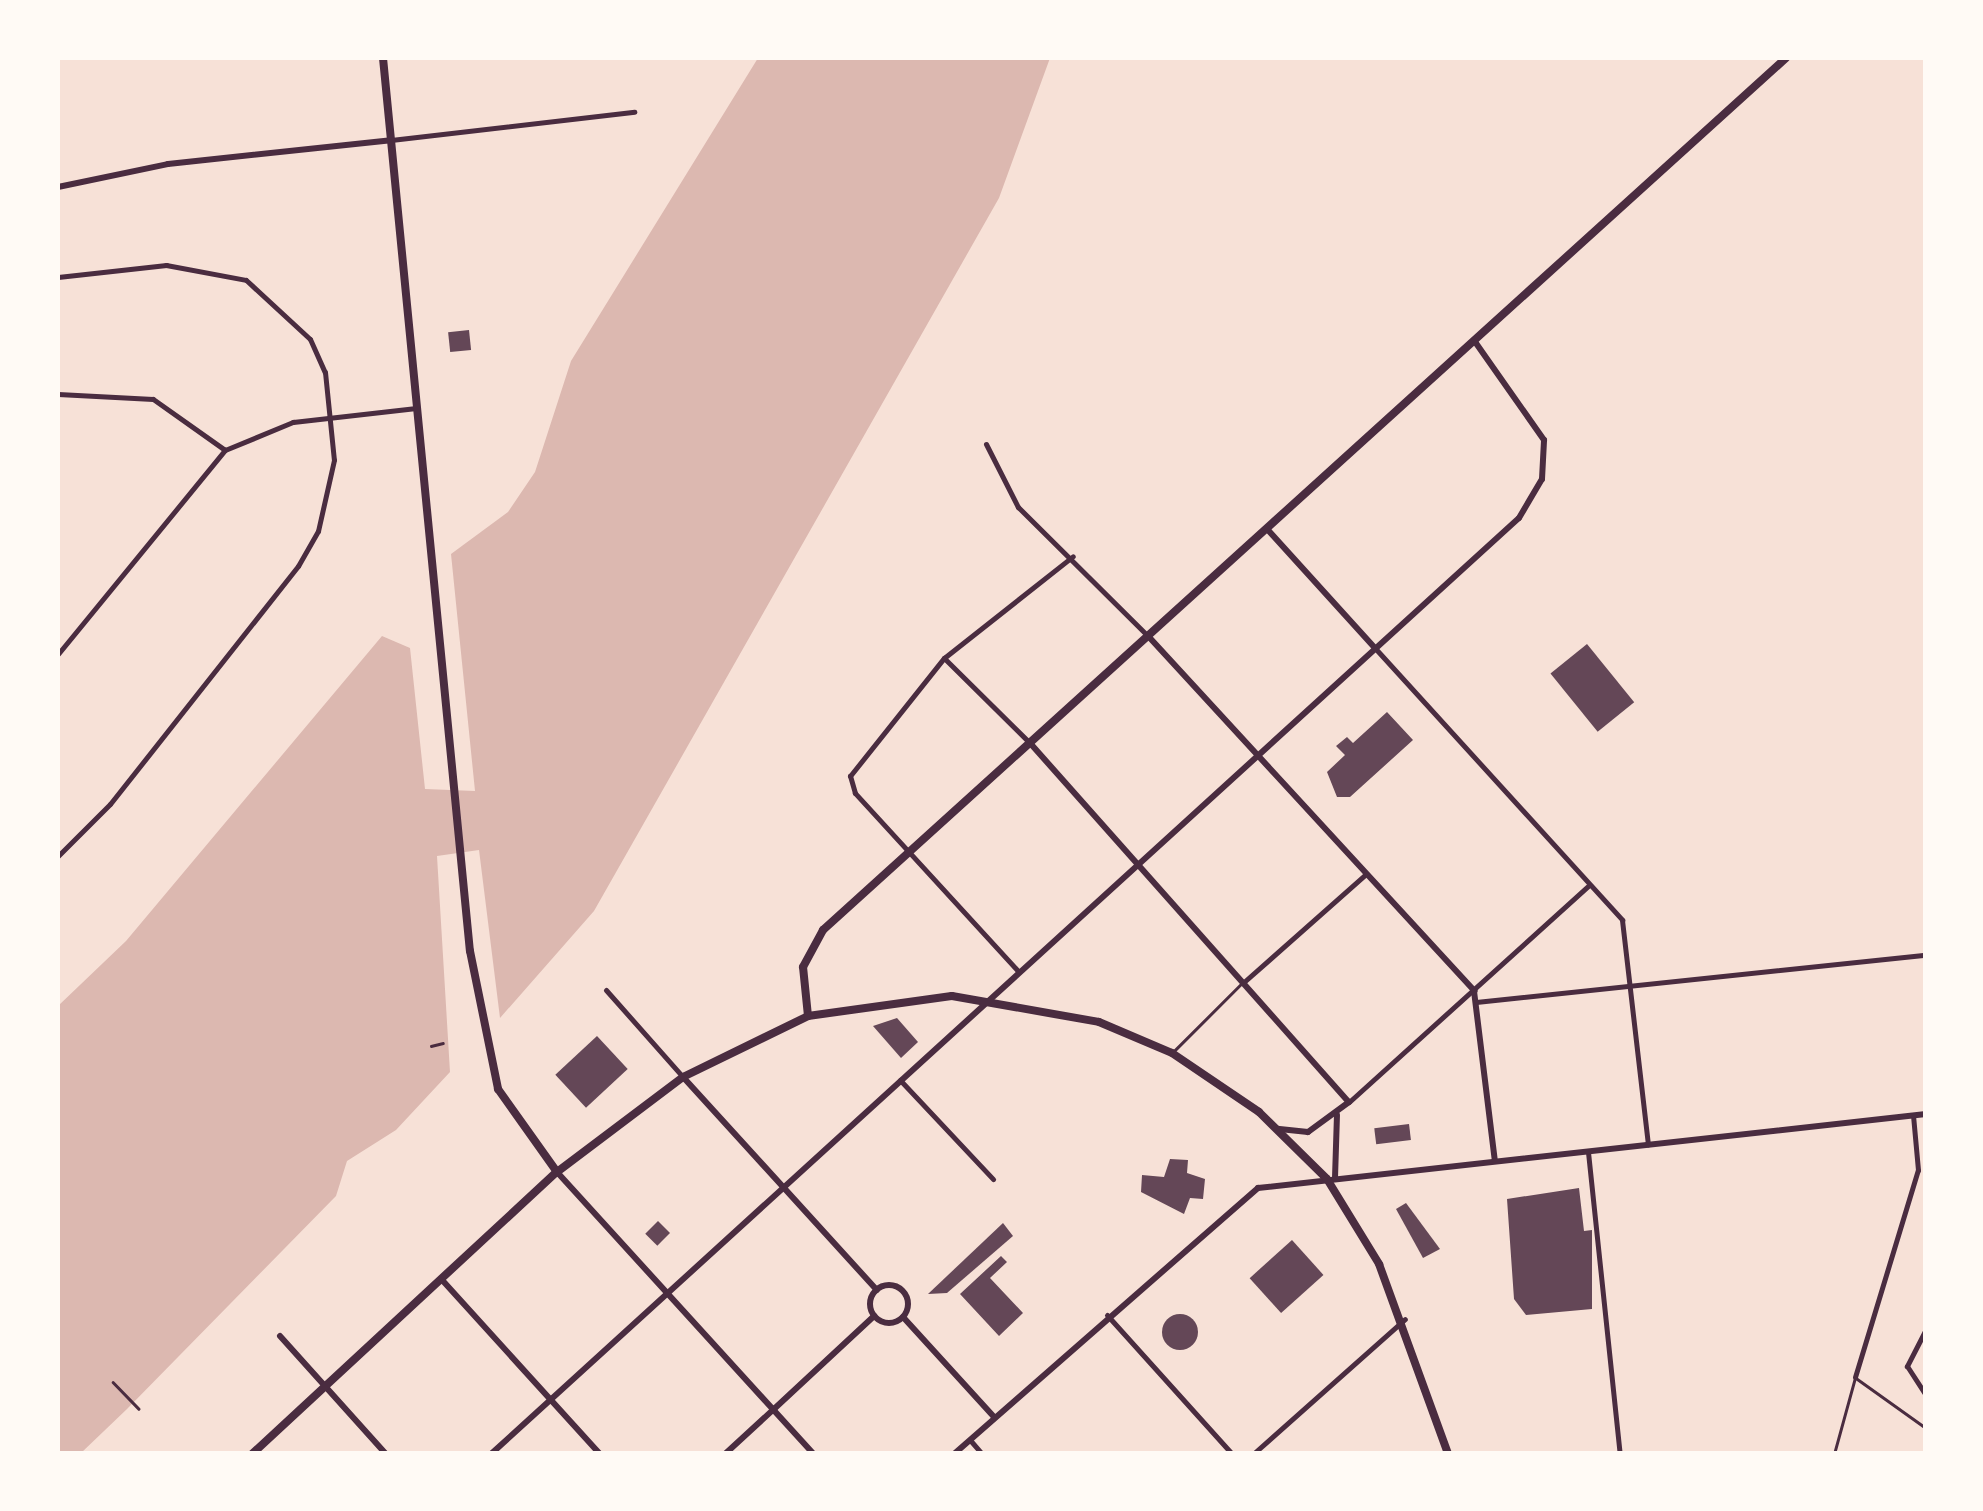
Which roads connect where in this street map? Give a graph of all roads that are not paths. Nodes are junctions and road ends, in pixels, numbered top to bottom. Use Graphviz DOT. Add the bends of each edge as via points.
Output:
graph roads {
  1 [pos="383,58"];
  2 [pos="1786,58"];
  3 [pos="634,112"];
  4 [pos="392,140"];
  5 [pos="58,187"];
  6 [pos="58,278"];
  7 [pos="1475,342"];
  8 [pos="58,394"];
  9 [pos="416,408"];
  10 [pos="332,415"];
  11 [pos="986,444"];
  12 [pos="225,450"];
  13 [pos="1267,529"];
  14 [pos="1073,556"];
  15 [pos="1149,637"];
  16 [pos="1374,647"];
  17 [pos="58,654"];
  18 [pos="944,658"];
  19 [pos="1030,743"];
  20 [pos="1258,755"];
  21 [pos="912,854"];
  22 [pos="58,856"];
  23 [pos="1138,863"];
  24 [pos="1366,874"];
  25 [pos="1590,885"];
  26 [pos="1926,955"];
  27 [pos="1020,972"];
  28 [pos="1245,981"];
  29 [pos="1632,985"];
  30 [pos="606,990"];
  31 [pos="1474,991"];
  32 [pos="989,999"];
  33 [pos="1475,1002"];
  34 [pos="808,1016"];
  35 [pos="1172,1053"];
  36 [pos="683,1077"];
  37 [pos="900,1080"];
  38 [pos="1349,1102"];
  39 [pos="1338,1113"];
  40 [pos="1926,1114"];
  41 [pos="1913,1115"];
  42 [pos="1276,1128"];
  43 [pos="1648,1146"];
  44 [pos="1588,1152"];
  45 [pos="1495,1161"];
  46 [pos="556,1172"];
  47 [pos="1331,1178"];
  48 [pos="994,1179"];
  49 [pos="784,1187"];
  50 [pos="443,1281"];
  51 [pos="877,1290"];
  52 [pos="668,1293"];
  53 [pos="1107,1315"];
  54 [pos="874,1316"];
  55 [pos="902,1317"];
  56 [pos="1404,1319"];
  57 [pos="1926,1329"];
  58 [pos="280,1336"];
  59 [pos="1855,1376"];
  60 [pos="326,1386"];
  61 [pos="1926,1395"];
  62 [pos="550,1400"];
  63 [pos="774,1410"];
  64 [pos="994,1417"];
  65 [pos="1926,1428"];
  66 [pos="970,1440"];
  67 [pos="252,1454"];
  68 [pos="386,1454"];
  69 [pos="491,1454"];
  70 [pos="600,1454"];
  71 [pos="725,1454"];
  72 [pos="814,1454"];
  73 [pos="954,1454"];
  74 [pos="982,1454"];
  75 [pos="1232,1454"];
  76 [pos="1254,1454"];
  77 [pos="1448,1454"];
  78 [pos="1620,1454"];
  79 [pos="1834,1454"];
  1 -- 4 [label="main road"];
  2 -- 7 [label="main road"];
  3 -- 4 [label="street"];
  4 -- 5 [label="main road" via="168,164"];
  4 -- 9 [label="main road"];
  6 -- 10 [label="street" via="166,265 246,280 310,339"];
  7 -- 13 [label="main road"];
  7 -- 16 [label="main road" via="1536,418 1542,479 1519,518"];
  8 -- 12 [label="street" via="153,399"];
  9 -- 10 [label="street"];
  9 -- 46 [label="main road" via="450,774 486,1054 514,1121"];
  10 -- 12 [label="street"];
  10 -- 22 [label="street" via="330,493 298,566"];
  11 -- 14 [label="street" via="1018,507"];
  12 -- 17 [label="street"];
  13 -- 15 [label="main road"];
  13 -- 16 [label="main road"];
  14 -- 15 [label="street"];
  14 -- 18 [label="street"];
  15 -- 19 [label="main road"];
  15 -- 20 [label="main road"];
  16 -- 20 [label="main road"];
  16 -- 25 [label="street"];
  18 -- 19 [label="street"];
  18 -- 21 [label="street" via="849,782"];
  19 -- 21 [label="main road"];
  19 -- 23 [label="main road"];
  20 -- 23 [label="main road"];
  20 -- 24 [label="main road"];
  21 -- 27 [label="street"];
  21 -- 34 [label="main road" via="808,950"];
  23 -- 27 [label="main road"];
  23 -- 28 [label="main road"];
  24 -- 28 [label="street"];
  24 -- 31 [label="main road"];
  25 -- 29 [label="street" via="1622,920"];
  25 -- 31 [label="street"];
  26 -- 29 [label="street"];
  27 -- 32 [label="main road"];
  28 -- 35 [label="lane"];
  28 -- 38 [label="main road"];
  29 -- 33 [label="street"];
  29 -- 43 [label="street"];
  30 -- 36 [label="street"];
  31 -- 33 [label="main road"];
  31 -- 38 [label="street"];
  32 -- 34 [label="main road" via="904,998"];
  32 -- 35 [label="main road" via="1071,1013"];
  32 -- 37 [label="main road"];
  33 -- 45 [label="main road"];
  34 -- 36 [label="main road"];
  35 -- 42 [label="main road"];
  36 -- 46 [label="main road"];
  36 -- 49 [label="main road"];
  37 -- 48 [label="street"];
  37 -- 49 [label="main road"];
  38 -- 39 [label="main road"];
  39 -- 42 [label="main road" via="1308,1132"];
  39 -- 47 [label="main road"];
  40 -- 41 [label="main road"];
  41 -- 43 [label="main road"];
  41 -- 59 [label="street" via="1918,1170"];
  42 -- 47 [label="main road"];
  43 -- 44 [label="main road"];
  44 -- 45 [label="main road"];
  44 -- 78 [label="street"];
  45 -- 47 [label="main road"];
  46 -- 50 [label="main road"];
  46 -- 52 [label="main road"];
  47 -- 53 [label="main road" via="1238,1198"];
  47 -- 56 [label="main road"];
  49 -- 51 [label="main road"];
  49 -- 52 [label="main road"];
  50 -- 60 [label="main road"];
  50 -- 62 [label="main road"];
  51 -- 54 [label="main road"];
  51 -- 55 [label="main road" via="902,1292"];
  52 -- 62 [label="main road"];
  52 -- 63 [label="main road"];
  53 -- 64 [label="main road"];
  53 -- 75 [label="street"];
  54 -- 55 [label="main road"];
  54 -- 63 [label="main road"];
  55 -- 64 [label="main road"];
  56 -- 76 [label="street"];
  56 -- 77 [label="main road"];
  57 -- 61 [label="street" via="1907,1366"];
  58 -- 60 [label="main road"];
  59 -- 65 [label="lane"];
  59 -- 79 [label="lane"];
  60 -- 67 [label="main road"];
  60 -- 68 [label="main road"];
  62 -- 69 [label="main road"];
  62 -- 70 [label="main road"];
  63 -- 71 [label="main road"];
  63 -- 72 [label="main road"];
  64 -- 66 [label="main road"];
  66 -- 73 [label="main road"];
  66 -- 74 [label="street"];
}
